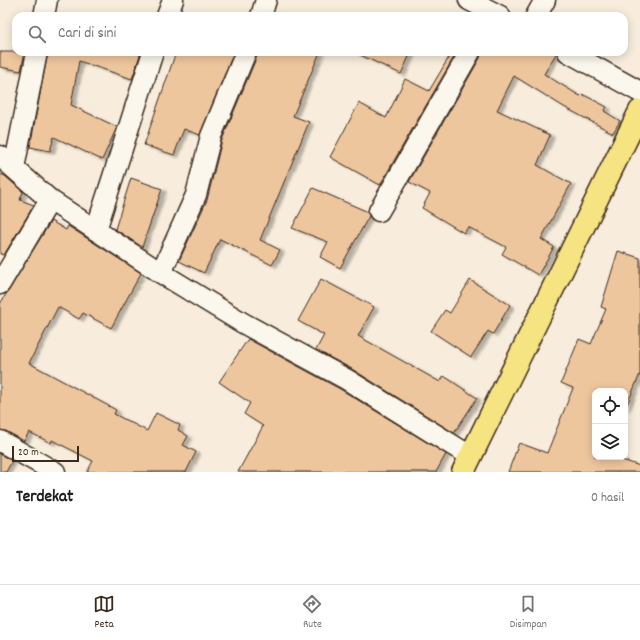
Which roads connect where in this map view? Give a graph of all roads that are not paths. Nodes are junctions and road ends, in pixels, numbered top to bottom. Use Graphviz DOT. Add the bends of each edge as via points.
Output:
graph roads {
  1 [pos="47,0"];
  2 [pos="173,0"];
  3 [pos="266,0"];
  4 [pos="469,0"];
  5 [pos="545,0"];
  6 [pos="45,12"];
  7 [pos="168,12"];
  8 [pos="262,12"];
  9 [pos="489,12"];
  10 [pos="538,12"];
  11 [pos="36,56"];
  12 [pos="152,56"];
  13 [pos="244,56"];
  14 [pos="468,56"];
  15 [pos="575,56"];
  16 [pos="640,92"];
  17 [pos="640,111"];
  18 [pos="7,162"];
  19 [pos="50,200"];
  20 [pos="379,211"];
  21 [pos="96,230"];
  22 [pos="161,273"];
  23 [pos="0,284"];
  24 [pos="0,440"];
  25 [pos="466,464"];
  26 [pos="55,472"];
  1 -- 6 [label="street"];
  2 -- 7 [label="street"];
  3 -- 8 [label="street"];
  4 -- 9 [label="street"];
  5 -- 10 [label="street"];
  11 -- 18 [label="street"];
  12 -- 21 [label="street"];
  13 -- 22 [label="street" via="211,136 196,195"];
  14 -- 20 [label="street"];
  15 -- 16 [label="street"];
  17 -- 25 [label="main road"];
  18 -- 19 [label="street"];
  19 -- 21 [label="street"];
  19 -- 23 [label="street"];
  21 -- 22 [label="street"];
  22 -- 25 [label="street" via="243,323 346,379"];
  24 -- 26 [label="street"];
}
